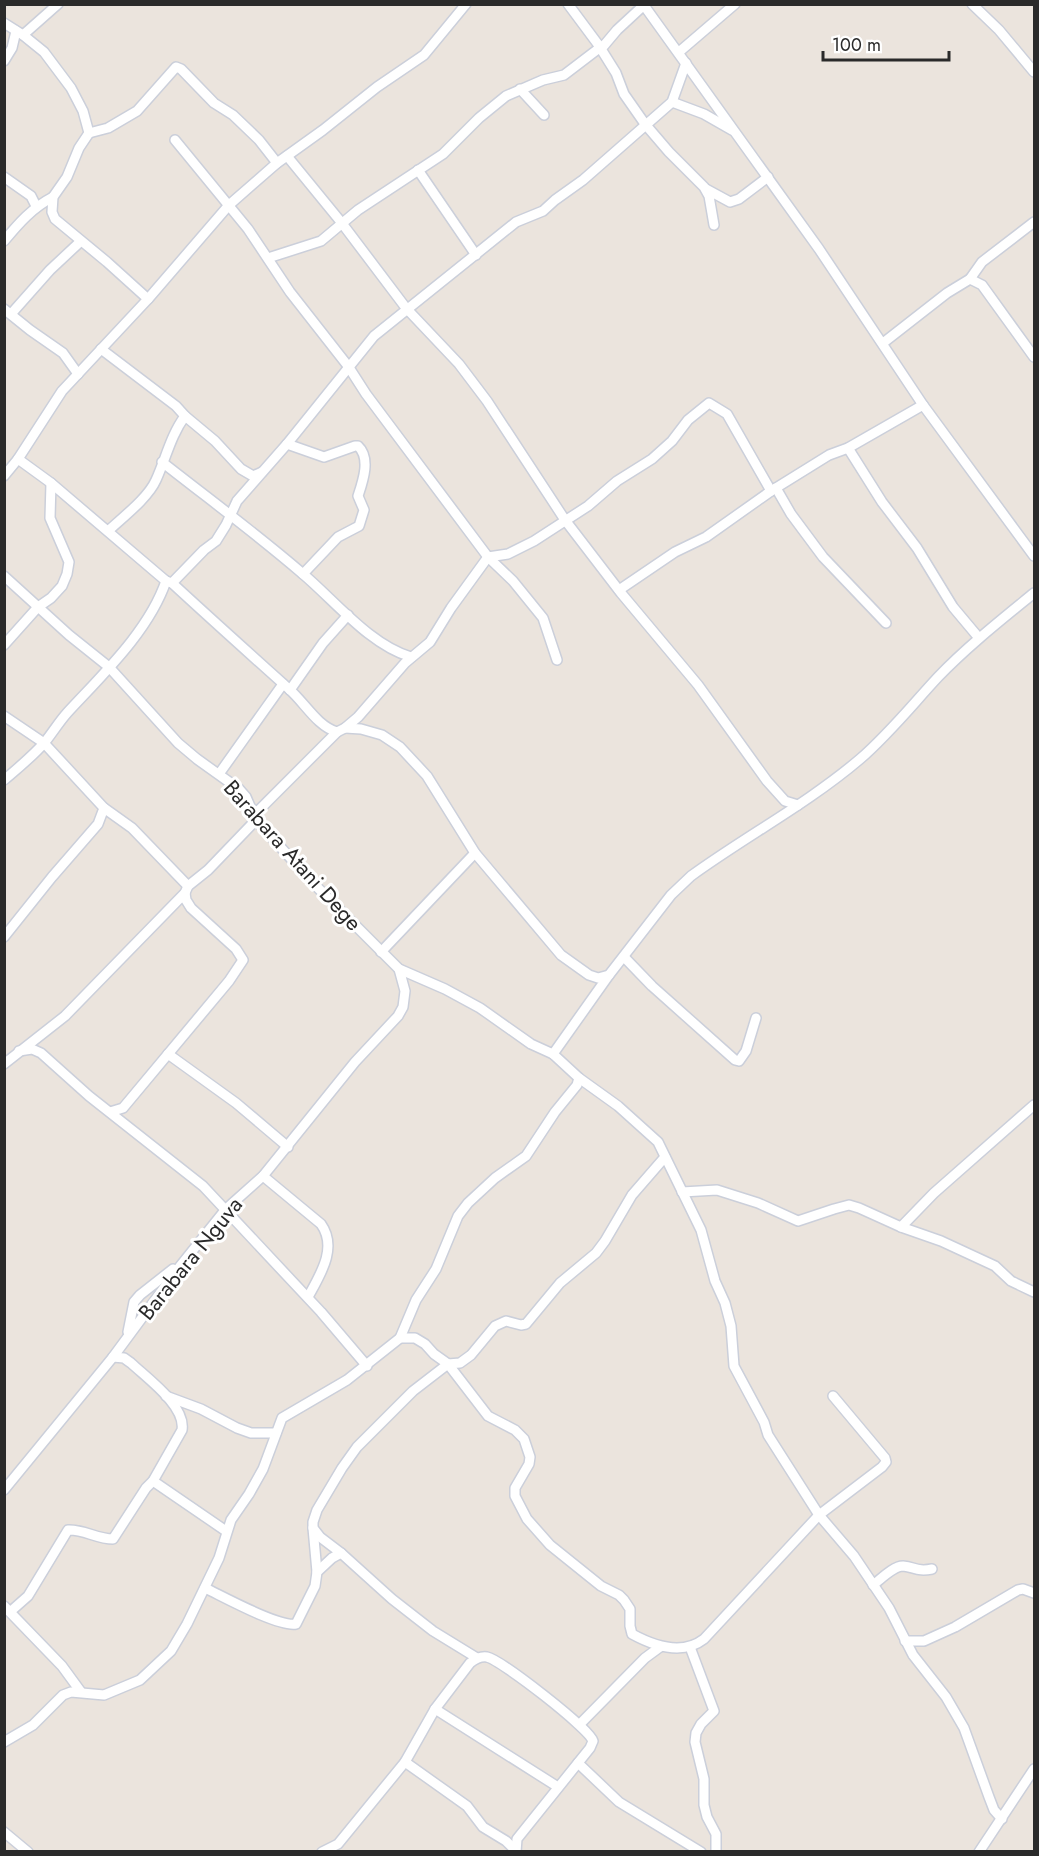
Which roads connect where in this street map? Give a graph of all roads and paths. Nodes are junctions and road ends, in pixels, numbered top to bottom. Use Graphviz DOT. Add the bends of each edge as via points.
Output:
graph roads {
  1 [pos="58,4"];
  2 [pos="466,4"];
  3 [pos="568,4"];
  4 [pos="735,4"];
  5 [pos="972,4"];
  6 [pos="644,5"];
  7 [pos="4,23"];
  8 [pos="20,33"];
  9 [pos="601,46"];
  10 [pos="679,52"];
  11 [pos="4,61"];
  12 [pos="686,63"];
  13 [pos="1035,72"];
  14 [pos="520,89"];
  15 [pos="672,102"];
  16 [pos="544,115"];
  17 [pos="645,124"];
  18 [pos="735,132"];
  19 [pos="89,133"];
  20 [pos="175,140"];
  21 [pos="287,156"];
  22 [pos="277,163"];
  23 [pos="418,170"];
  24 [pos="4,177"];
  25 [pos="768,177"];
  26 [pos="704,187"];
  27 [pos="52,197"];
  28 [pos="230,205"];
  29 [pos="36,206"];
  30 [pos="341,222"];
  31 [pos="1035,222"];
  32 [pos="714,225"];
  33 [pos="4,241"];
  34 [pos="81,241"];
  35 [pos="476,255"];
  36 [pos="268,258"];
  37 [pos="970,279"];
  38 [pos="148,299"];
  39 [pos="406,308"];
  40 [pos="8,311"];
  41 [pos="883,343"];
  42 [pos="101,349"];
  43 [pos="1035,357"];
  44 [pos="348,366"];
  45 [pos="78,374"];
  46 [pos="924,405"];
  47 [pos="185,416"];
  48 [pos="287,444"];
  49 [pos="848,448"];
  50 [pos="18,459"];
  51 [pos="162,462"];
  52 [pos="264,471"];
  53 [pos="4,476"];
  54 [pos="51,483"];
  55 [pos="773,489"];
  56 [pos="232,515"];
  57 [pos="565,520"];
  58 [pos="108,531"];
  59 [pos="1035,556"];
  60 [pos="488,557"];
  61 [pos="303,574"];
  62 [pos="4,576"];
  63 [pos="169,582"];
  64 [pos="619,590"];
  65 [pos="1035,593"];
  66 [pos="38,607"];
  67 [pos="348,615"];
  68 [pos="886,623"];
  69 [pos="979,638"];
  70 [pos="4,645"];
  71 [pos="411,657"];
  72 [pos="557,660"];
  73 [pos="109,667"];
  74 [pos="286,687"];
  75 [pos="4,716"];
  76 [pos="341,730"];
  77 [pos="44,743"];
  78 [pos="219,774"];
  79 [pos="4,780"];
  80 [pos="785,801"];
  81 [pos="798,805"];
  82 [pos="105,808"];
  83 [pos="789,811"];
  84 [pos="256,817"];
  85 [pos="475,853"];
  86 [pos="186,890"];
  87 [pos="4,937"];
  88 [pos="381,952"];
  89 [pos="624,957"];
  90 [pos="399,969"];
  91 [pos="609,975"];
  92 [pos="756,1018"];
  93 [pos="19,1051"];
  94 [pos="553,1053"];
  95 [pos="168,1054"];
  96 [pos="4,1064"];
  97 [pos="579,1078"];
  98 [pos="1035,1106"];
  99 [pos="123,1108"];
  100 [pos="110,1112"];
  101 [pos="120,1121"];
  102 [pos="288,1147"];
  103 [pos="665,1157"];
  104 [pos="263,1176"];
  105 [pos="682,1192"];
  106 [pos="226,1209"];
  107 [pos="901,1227"];
  108 [pos="181,1265"];
  109 [pos="1035,1292"];
  110 [pos="308,1298"];
  111 [pos="127,1337"];
  112 [pos="400,1338"];
  113 [pos="113,1357"];
  114 [pos="448,1364"];
  115 [pos="367,1366"];
  116 [pos="165,1396"];
  117 [pos="833,1396"];
  118 [pos="276,1433"];
  119 [pos="153,1481"];
  120 [pos="4,1490"];
  121 [pos="819,1515"];
  122 [pos="313,1528"];
  123 [pos="226,1531"];
  124 [pos="341,1553"];
  125 [pos="932,1569"];
  126 [pos="317,1572"];
  127 [pos="873,1585"];
  128 [pos="205,1588"];
  129 [pos="1035,1593"];
  130 [pos="8,1608"];
  131 [pos="905,1641"];
  132 [pos="660,1647"];
  133 [pos="690,1647"];
  134 [pos="477,1658"];
  135 [pos="81,1692"];
  136 [pos="435,1709"];
  137 [pos="580,1724"];
  138 [pos="4,1742"];
  139 [pos="405,1762"];
  140 [pos="578,1763"];
  141 [pos="1035,1769"];
  142 [pos="558,1787"];
  143 [pos="1002,1819"];
  144 [pos="4,1832"];
  145 [pos="28,1851"];
  146 [pos="322,1851"];
  147 [pos="515,1851"];
  148 [pos="700,1851"];
  149 [pos="716,1851"];
  150 [pos="979,1851"];
  1 -- 8 [label="street"];
  2 -- 21 [label="street" via="423,55"];
  3 -- 9 [label="street"];
  4 -- 10 [label="street"];
  5 -- 13 [label="street"];
  6 -- 9 [label="street"];
  6 -- 10 [label="street"];
  7 -- 8 [label="street"];
  8 -- 11 [label="street"];
  8 -- 19 [label="street" via="44,52 71,88"];
  9 -- 14 [label="street" via="564,75"];
  9 -- 17 [label="street" via="624,94"];
  10 -- 12 [label="street"];
  12 -- 15 [label="street"];
  12 -- 18 [label="street"];
  14 -- 16 [label="street"];
  14 -- 23 [label="street" via="492,106 443,154"];
  15 -- 17 [label="street"];
  15 -- 18 [label="street"];
  17 -- 26 [label="street"];
  17 -- 35 [label="street" via="583,180 543,211 516,222"];
  18 -- 25 [label="street"];
  19 -- 22 [label="street" via="108,128 137,111 176,67 259,140"];
  19 -- 27 [label="street"];
  20 -- 28 [label="street"];
  21 -- 22 [label="street"];
  21 -- 30 [label="street"];
  22 -- 28 [label="street"];
  23 -- 30 [label="street"];
  23 -- 35 [label="street"];
  24 -- 29 [label="street" via="31,196"];
  25 -- 26 [label="street" via="730,202"];
  25 -- 41 [label="street"];
  26 -- 32 [label="street"];
  27 -- 29 [label="street"];
  27 -- 34 [label="street" via="55,219"];
  28 -- 36 [label="street"];
  28 -- 38 [label="street"];
  29 -- 33 [label="street"];
  30 -- 36 [label="street" via="321,241"];
  30 -- 39 [label="street"];
  31 -- 37 [label="street" via="982,262"];
  34 -- 38 [label="street"];
  34 -- 40 [label="street"];
  35 -- 39 [label="street"];
  36 -- 44 [label="street"];
  37 -- 41 [label="street"];
  37 -- 43 [label="street" via="982,285"];
  38 -- 42 [label="street"];
  39 -- 44 [label="street"];
  39 -- 57 [label="street" via="459,364 487,401"];
  40 -- 45 [label="street" via="63,353"];
  41 -- 46 [label="street"];
  42 -- 45 [label="street"];
  42 -- 47 [label="street"];
  44 -- 48 [label="street"];
  44 -- 60 [label="street"];
  45 -- 50 [label="street"];
  46 -- 49 [label="street"];
  46 -- 59 [label="street"];
  47 -- 51 [label="street"];
  47 -- 52 [label="street" via="241,469 253,476"];
  48 -- 52 [label="street"];
  48 -- 61 [label="street" via="324,457 355,446 364,453 363,482 358,496 364,510 362,519 358,526 338,537"];
  49 -- 55 [label="street"];
  49 -- 69 [label="street" via="953,607"];
  50 -- 53 [label="street"];
  50 -- 54 [label="street"];
  51 -- 56 [label="street"];
  51 -- 58 [label="street" via="156,482"];
  52 -- 56 [label="street" via="237,501"];
  54 -- 58 [label="street"];
  54 -- 66 [label="street" via="50,518 69,562 68,574 62,586"];
  55 -- 57 [label="street" via="727,414 709,403 652,459"];
  55 -- 64 [label="street" via="706,537 675,552"];
  55 -- 68 [label="street" via="823,557"];
  56 -- 61 [label="street"];
  56 -- 63 [label="street" via="216,541"];
  57 -- 60 [label="street" via="534,542 508,554"];
  57 -- 64 [label="street"];
  58 -- 63 [label="street"];
  60 -- 71 [label="street" via="430,642"];
  60 -- 72 [label="street" via="543,618"];
  61 -- 67 [label="street"];
  62 -- 66 [label="street, Barabara Atani Dege"];
  63 -- 73 [label="street" via="148,618"];
  63 -- 74 [label="street"];
  64 -- 80 [label="street" via="698,685"];
  65 -- 69 [label="street"];
  66 -- 70 [label="street"];
  66 -- 73 [label="street, Barabara Atani Dege"];
  67 -- 71 [label="street" via="377,639"];
  67 -- 74 [label="street"];
  69 -- 81 [label="street" via="887,734 828,785"];
  71 -- 76 [label="street" via="358,717"];
  73 -- 77 [label="street"];
  73 -- 78 [label="street, Barabara Atani Dege" via="178,743"];
  74 -- 76 [label="street" via="324,725"];
  74 -- 78 [label="street"];
  75 -- 77 [label="street"];
  76 -- 84 [label="street"];
  76 -- 85 [label="street" via="371,731 400,747 427,777"];
  77 -- 79 [label="street"];
  77 -- 82 [label="street"];
  78 -- 84 [label="street, Barabara Atani Dege" via="239,789"];
  80 -- 81 [label="street"];
  80 -- 83 [label="street"];
  81 -- 83 [label="street"];
  82 -- 86 [label="street" via="132,828"];
  82 -- 87 [label="street" via="98,824"];
  83 -- 89 [label="street" via="691,876 671,895"];
  84 -- 86 [label="street"];
  84 -- 88 [label="street, Barabara Atani Dege" via="313,883"];
  85 -- 88 [label="street"];
  85 -- 91 [label="street" via="561,955 589,975"];
  86 -- 93 [label="street" via="65,1016"];
  86 -- 95 [label="street" via="191,908 243,960"];
  88 -- 90 [label="street, Barabara Atani Dege"];
  89 -- 91 [label="street"];
  89 -- 92 [label="street" via="735,1060 739,1061 746,1051"];
  90 -- 94 [label="street, Barabara Atani Dege" via="480,1008 531,1044"];
  90 -- 102 [label="street, Barabara Nguva" via="405,991 398,1016 355,1062"];
  91 -- 94 [label="street"];
  93 -- 96 [label="street"];
  93 -- 100 [label="street" via="32,1049 41,1053"];
  94 -- 97 [label="street, Barabara Atani Dege"];
  95 -- 99 [label="street"];
  95 -- 102 [label="street" via="237,1103"];
  97 -- 103 [label="street, Barabara Atani Dege" via="642,1126 658,1142"];
  97 -- 112 [label="street" via="526,1156 495,1178 458,1216"];
  98 -- 107 [label="street"];
  99 -- 100 [label="street"];
  99 -- 101 [label="street"];
  100 -- 101 [label="street"];
  101 -- 106 [label="street" via="203,1186"];
  102 -- 104 [label="street, Barabara Nguva"];
  103 -- 105 [label="street, Barabara Atani Dege"];
  103 -- 114 [label="street" via="632,1196 596,1253 560,1283 526,1324 506,1321 495,1326 471,1355 460,1363"];
  104 -- 106 [label="street, Barabara Nguva"];
  104 -- 110 [label="street" via="326,1230 329,1241 325,1267"];
  105 -- 107 [label="street" via="717,1190 798,1221 849,1205"];
  105 -- 121 [label="street, Barabara Atani Dege" via="701,1230 725,1304 735,1366 768,1436"];
  106 -- 108 [label="street, Barabara Nguva"];
  106 -- 110 [label="street"];
  107 -- 109 [label="street" via="995,1266 1011,1281"];
  108 -- 111 [label="street, Barabara Nguva"];
  108 -- 111 [label="street" via="134,1302"];
  110 -- 115 [label="street"];
  111 -- 113 [label="street, Barabara Nguva"];
  112 -- 114 [label="street" via="415,1338"];
  112 -- 115 [label="street"];
  113 -- 116 [label="street" via="131,1363"];
  113 -- 120 [label="street, Barabara Nguva"];
  114 -- 122 [label="street" via="413,1391 357,1447 317,1510"];
  114 -- 132 [label="street" via="488,1416 524,1439 530,1464 514,1496 527,1519 550,1545 624,1600 630,1609 632,1634"];
  115 -- 118 [label="street" via="282,1418"];
  116 -- 118 [label="street" via="201,1408 251,1433"];
  116 -- 119 [label="street" via="180,1412 182,1430"];
  117 -- 121 [label="street" via="886,1462"];
  118 -- 123 [label="street" via="263,1469"];
  119 -- 123 [label="street"];
  119 -- 130 [label="street" via="113,1539 68,1530 28,1596"];
  121 -- 127 [label="street, Barabara Atani Dege"];
  121 -- 133 [label="street" via="704,1639"];
  122 -- 124 [label="street"];
  122 -- 126 [label="street"];
  123 -- 128 [label="street"];
  124 -- 126 [label="street"];
  124 -- 134 [label="street" via="400,1606"];
  125 -- 127 [label="street" via="921,1572 898,1567"];
  126 -- 128 [label="street" via="312,1595 292,1625"];
  127 -- 131 [label="street, Barabara Atani Dege"];
  128 -- 135 [label="street" via="171,1651 141,1680 104,1695"];
  129 -- 131 [label="street" via="1018,1590 924,1641"];
  130 -- 135 [label="street"];
  131 -- 143 [label="street, Barabara Atani Dege" via="946,1696 964,1728 991,1804"];
  132 -- 133 [label="street"];
  132 -- 137 [label="street"];
  133 -- 149 [label="street" via="714,1711 701,1724 695,1743 704,1779 704,1805 716,1834"];
  134 -- 136 [label="street"];
  134 -- 137 [label="street" via="487,1657 503,1665"];
  135 -- 138 [label="street" via="63,1695 33,1725"];
  136 -- 139 [label="street"];
  136 -- 142 [label="street"];
  137 -- 140 [label="street" via="593,1741"];
  139 -- 146 [label="street" via="338,1844"];
  139 -- 147 [label="street" via="467,1806 483,1827"];
  140 -- 142 [label="street"];
  140 -- 148 [label="street" via="619,1802"];
  141 -- 143 [label="street"];
  142 -- 147 [label="street" via="517,1839"];
  143 -- 150 [label="street"];
  144 -- 145 [label="street"];
}
